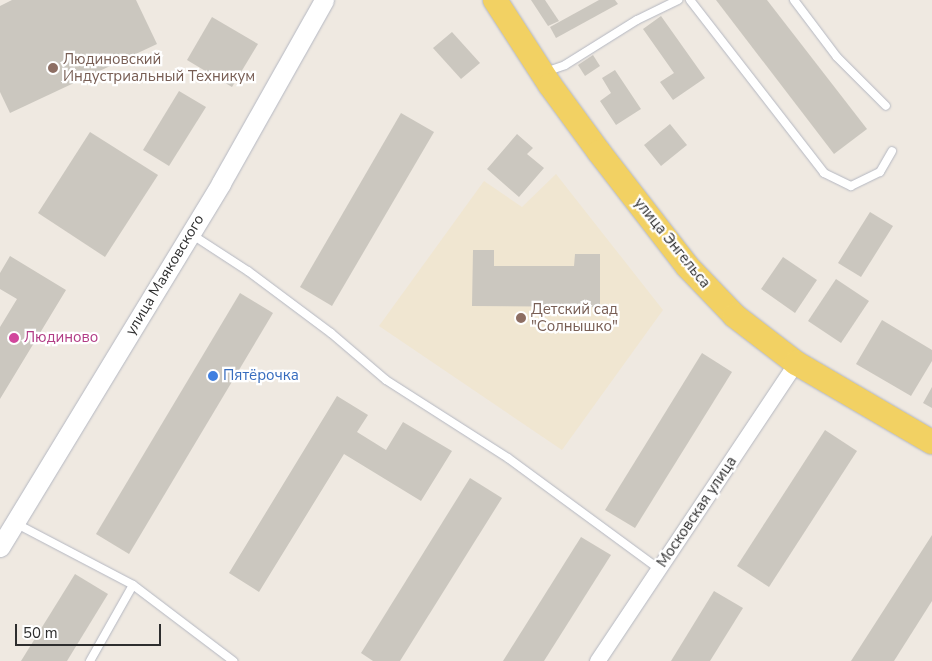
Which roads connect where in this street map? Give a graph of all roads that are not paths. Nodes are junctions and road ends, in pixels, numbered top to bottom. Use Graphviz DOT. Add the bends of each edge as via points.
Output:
graph roads {
  1 [pos="324,0"];
  2 [pos="495,0"];
  3 [pos="678,0"];
  4 [pos="690,0"];
  5 [pos="794,0"];
  6 [pos="543,73"];
  7 [pos="886,106"];
  8 [pos="892,151"];
  9 [pos="190,234"];
  10 [pos="796,363"];
  11 [pos="932,442"];
  12 [pos="5,536"];
  13 [pos="659,569"];
  14 [pos="133,585"];
  15 [pos="90,661"];
  16 [pos="233,661"];
  17 [pos="598,661"];
  1 -- 9 [label="street, улица Маяковского"];
  2 -- 6 [label="main road, улица Энгельса"];
  3 -- 6 [label="lane" via="637,20 564,65"];
  4 -- 8 [label="lane" via="824,173 851,186 880,172"];
  5 -- 7 [label="lane" via="837,57"];
  6 -- 10 [label="main road, улица Энгельса" via="687,266 735,316"];
  9 -- 12 [label="street, улица Маяковского"];
  9 -- 13 [label="lane" via="248,271 331,333 386,380 508,458"];
  10 -- 11 [label="main road, улица Энгельса"];
  10 -- 13 [label="street, Московская улица"];
  12 -- 14 [label="lane"];
  13 -- 17 [label="street, Московская улица"];
  14 -- 15 [label="lane"];
  14 -- 16 [label="lane"];
}
